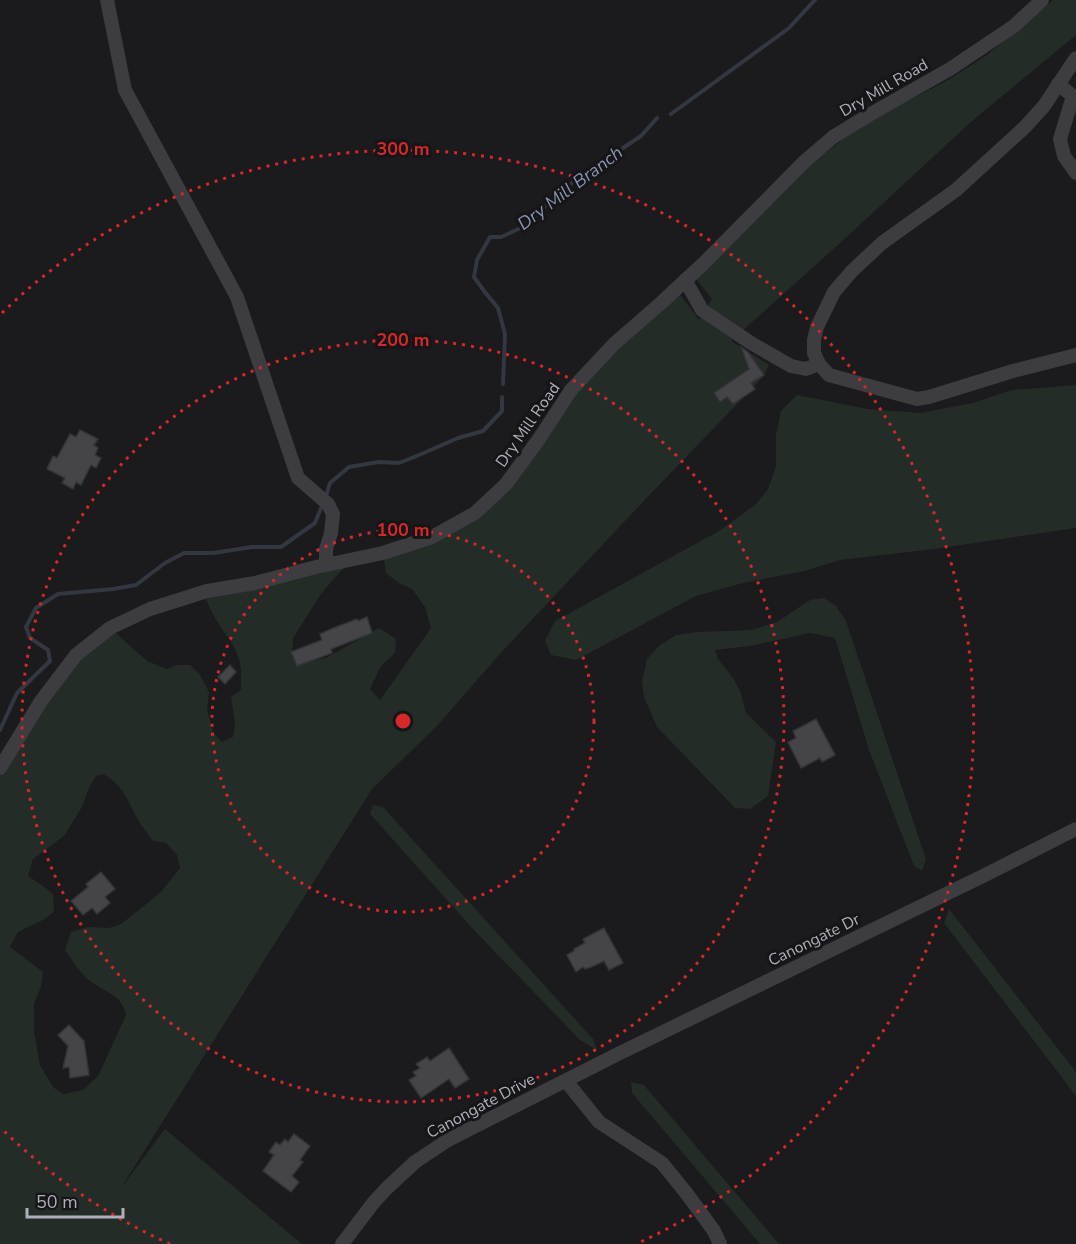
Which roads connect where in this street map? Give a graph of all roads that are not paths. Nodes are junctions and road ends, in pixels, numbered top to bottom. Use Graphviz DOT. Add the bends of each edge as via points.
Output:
graph roads {
  1 [pos="107,0"];
  2 [pos="1042,0"];
  3 [pos="1076,58"];
  4 [pos="1058,84"];
  5 [pos="1075,94"];
  6 [pos="1076,173"];
  7 [pos="685,280"];
  8 [pos="1076,355"];
  9 [pos="819,364"];
  10 [pos="326,565"];
  11 [pos="0,768"];
  12 [pos="1076,829"];
  13 [pos="566,1081"];
  14 [pos="342,1244"];
  15 [pos="720,1244"];
  1 -- 10 [label="street" via="125,90 237,297 298,478 328,504 333,514"];
  2 -- 7 [label="street, Dry Mill Road" via="1014,26 951,69 833,137"];
  3 -- 4 [label="street"];
  4 -- 5 [label="street"];
  4 -- 9 [label="street" via="1044,106 983,167 882,243 834,292 814,340"];
  5 -- 6 [label="street" via="1060,139 1064,156"];
  7 -- 9 [label="street" via="702,310 751,343 791,366 807,369"];
  7 -- 10 [label="street, Dry Mill Road" via="614,344 571,390 506,484 475,513 432,537"];
  8 -- 9 [label="street" via="917,399 829,375"];
  10 -- 11 [label="street, Dry Mill Road" via="207,591 150,609 110,628 76,655"];
  12 -- 13 [label="street, Canongate Dr"];
  13 -- 14 [label="street, Canongate Drive" via="431,1151 387,1188"];
  13 -- 15 [label="street" via="599,1122 662,1163"];
}
